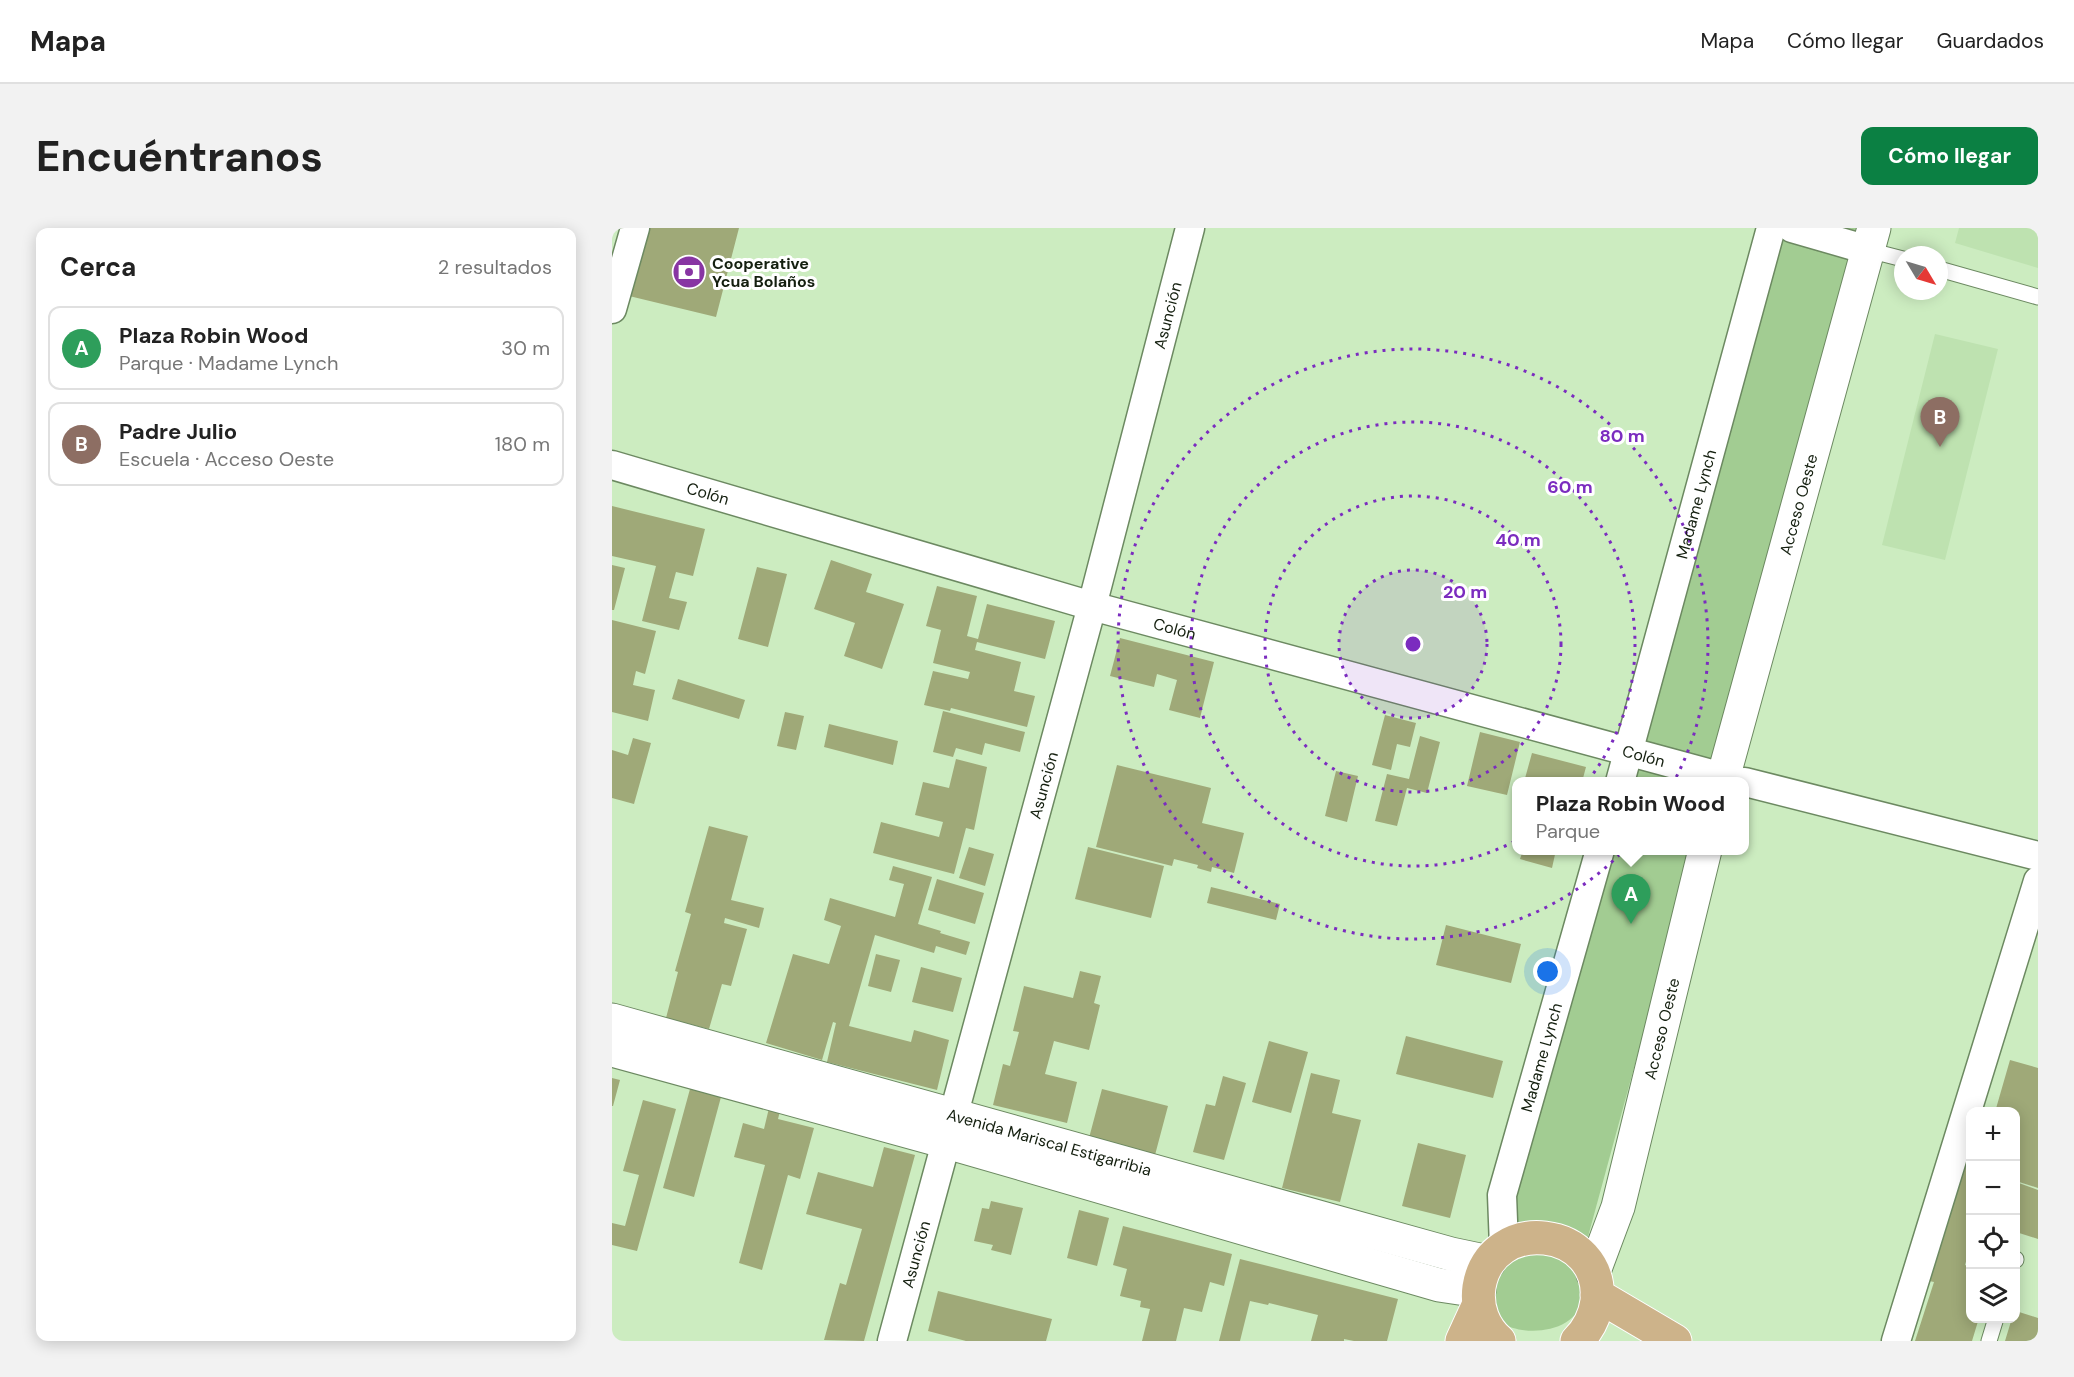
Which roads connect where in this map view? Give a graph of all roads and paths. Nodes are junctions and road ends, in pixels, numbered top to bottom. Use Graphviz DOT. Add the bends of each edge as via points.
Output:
graph roads {
  1 [pos="635,228"];
  2 [pos="1190,228"];
  3 [pos="1772,228"];
  4 [pos="1792,228"];
  5 [pos="1871,239"];
  6 [pos="1894,253"];
  7 [pos="1948,272"];
  8 [pos="2038,297"];
  9 [pos="612,309"];
  10 [pos="612,465"];
  11 [pos="1092,606"];
  12 [pos="1629,751"];
  13 [pos="1621,777"];
  14 [pos="1719,777"];
  15 [pos="1734,777"];
  16 [pos="1749,785"];
  17 [pos="1599,855"];
  18 [pos="1704,855"];
  19 [pos="2038,856"];
  20 [pos="2038,881"];
  21 [pos="612,1020"];
  22 [pos="612,1050"];
  23 [pos="950,1129"];
  24 [pos="1618,1207"];
  25 [pos="1571,1246"];
  26 [pos="1494,1269"];
  27 [pos="1595,1284"];
  28 [pos="1994,1323"];
  29 [pos="1587,1339"];
  30 [pos="892,1341"];
  31 [pos="1461,1341"];
  32 [pos="1499,1341"];
  33 [pos="1675,1341"];
  34 [pos="1896,1341"];
  35 [pos="1989,1341"];
  1 -- 9 [label="street"];
  2 -- 11 [label="street, Asunción"];
  3 -- 12 [label="street, Madame Lynch"];
  4 -- 5 [label="street"];
  5 -- 6 [label="lane"];
  5 -- 15 [label="main road, Acceso Oeste"];
  7 -- 8 [label="lane"];
  10 -- 11 [label="street, Colón"];
  11 -- 12 [label="street, Colón"];
  11 -- 23 [label="street, Asunción"];
  12 -- 13 [label="street, Madame Lynch"];
  12 -- 14 [label="street, Colón"];
  16 -- 19 [label="street, Colón"];
  17 -- 26 [label="street, Madame Lynch" via="1502,1195"];
  18 -- 24 [label="main road, Acceso Oeste"];
  20 -- 34 [label="street"];
  21 -- 23 [label="main road, Avenida Mariscal Estigarribia"];
  22 -- 23 [label="main road, Avenida Mariscal Estigarribia"];
  23 -- 26 [label="main road, Avenida Mariscal Estigarribia" via="1450,1254"];
  23 -- 30 [label="street, Asunción"];
  24 -- 25 [label="main road"];
  24 -- 27 [label="main road, Acceso Oeste"];
  25 -- 26 [label="main road" via="1547,1237"];
  25 -- 27 [label="main road" via="1588,1263"];
  26 -- 31 [label="main road"];
  26 -- 32 [label="main road" via="1484,1322"];
  27 -- 29 [label="main road" via="1596,1309"];
  27 -- 33 [label="main road"];
  28 -- 35 [label="lane"];
}
